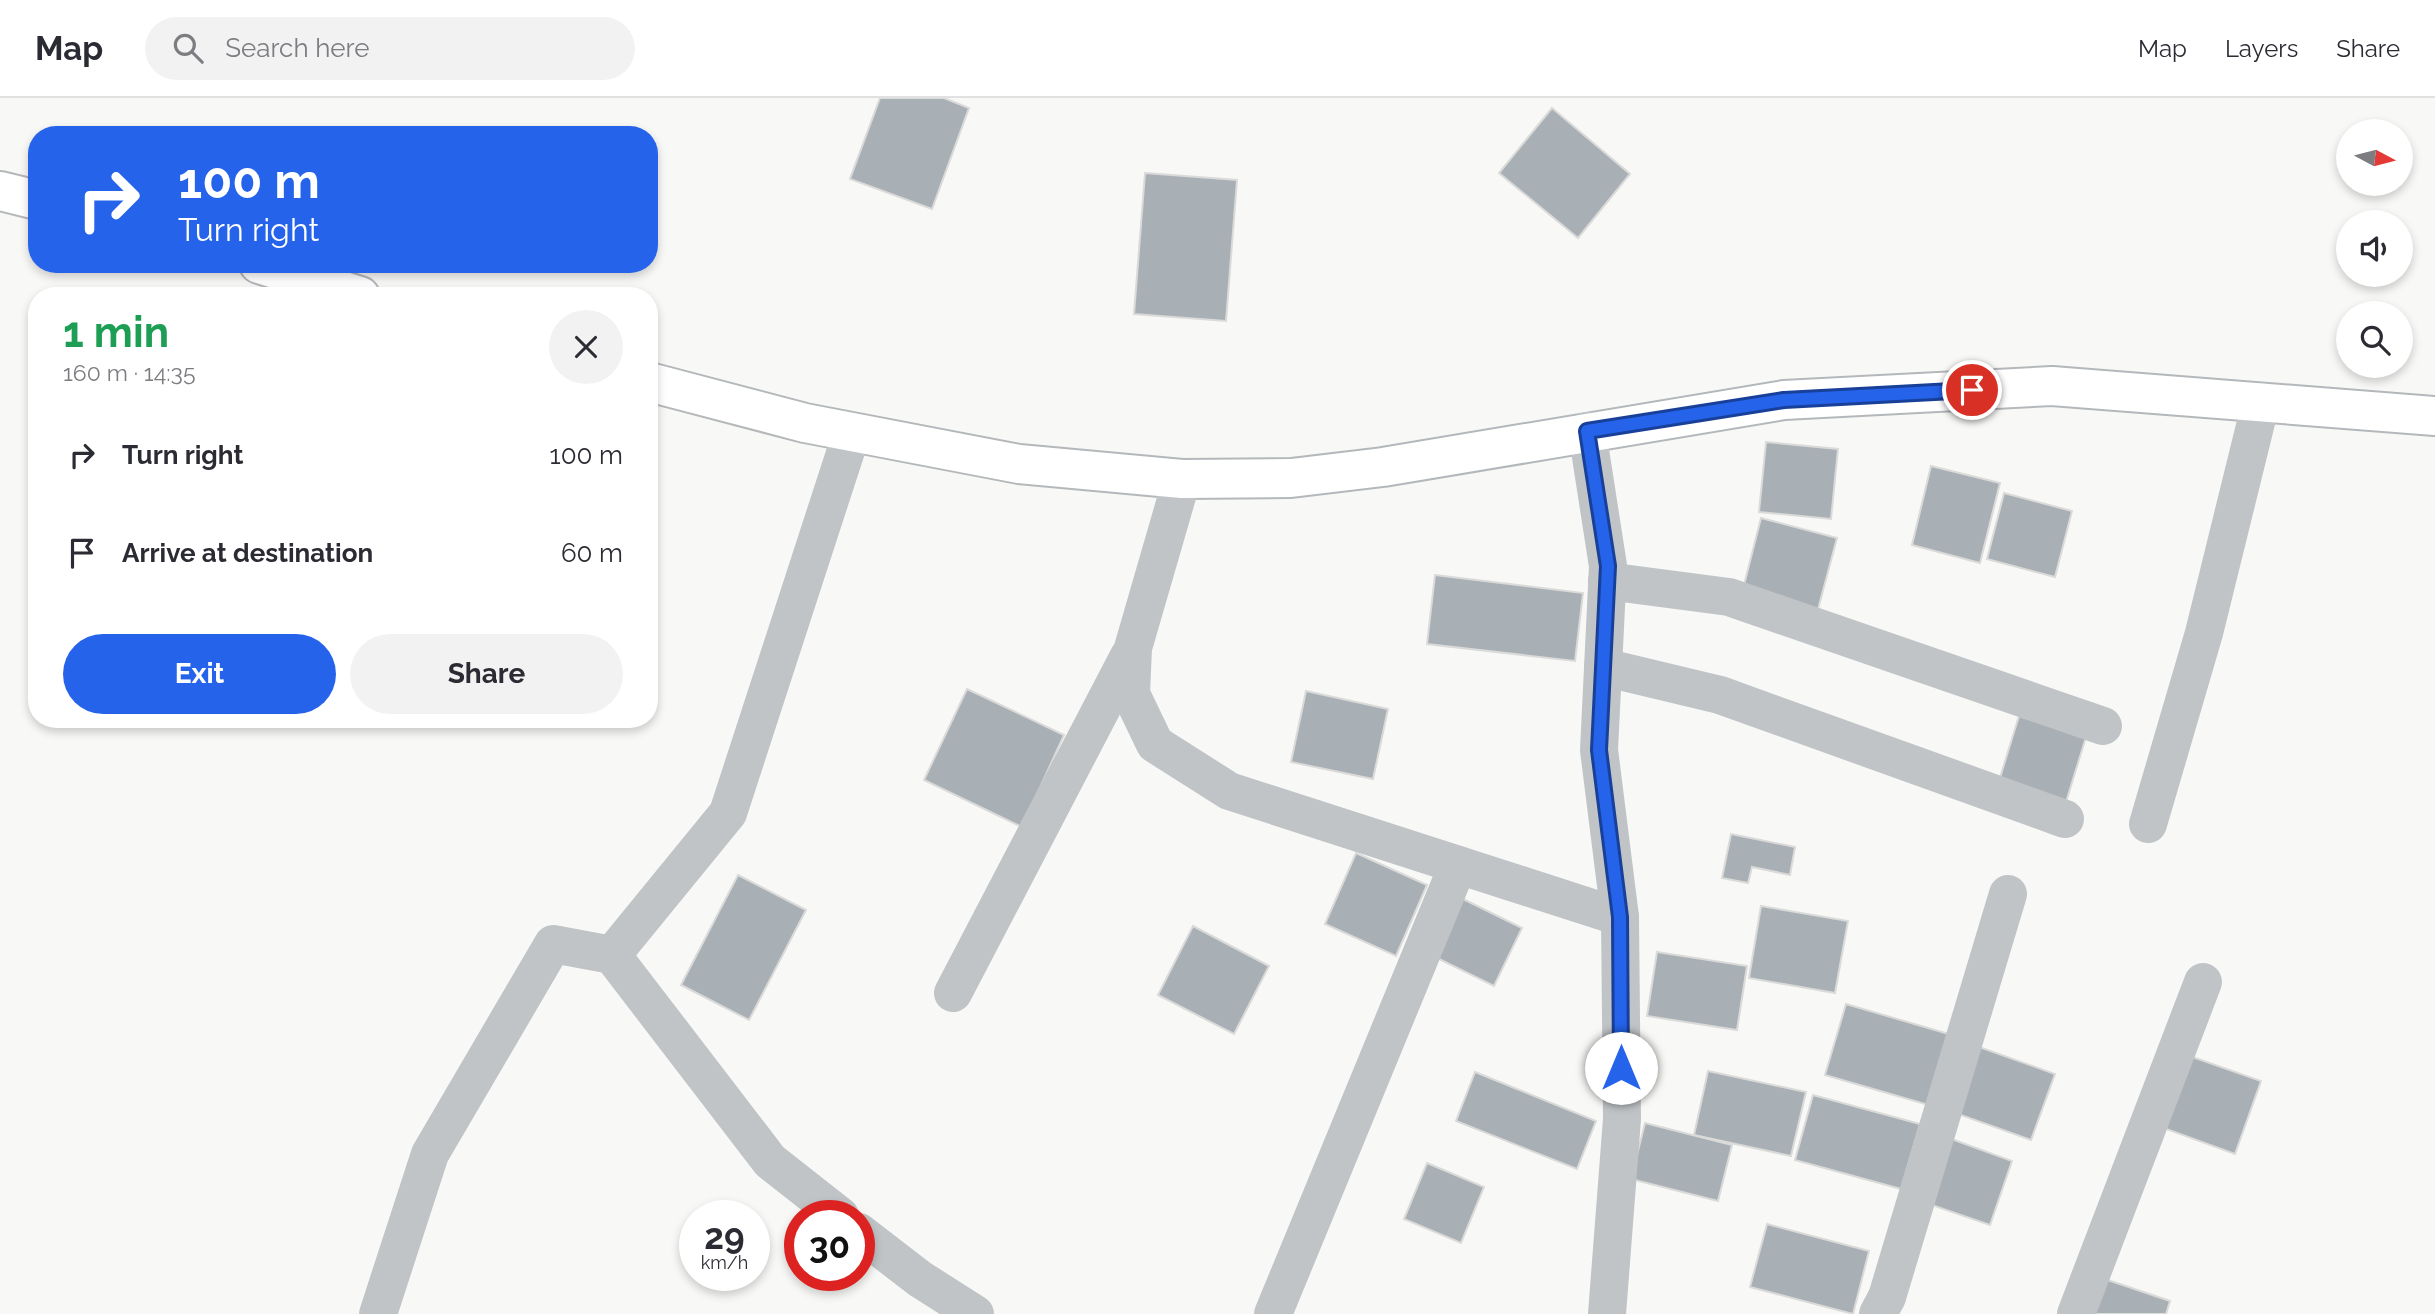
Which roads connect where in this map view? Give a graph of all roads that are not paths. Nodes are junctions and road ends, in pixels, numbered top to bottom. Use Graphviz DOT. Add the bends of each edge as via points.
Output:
graph roads {
  1 [pos="0,191"];
  2 [pos="28,198"];
  3 [pos="287,273"];
  4 [pos="332,287"];
  5 [pos="658,384"];
  6 [pos="2261,402"];
  7 [pos="2435,416"];
  8 [pos="1587,431"];
  9 [pos="852,432"];
  10 [pos="1182,480"];
  11 [pos="1607,581"];
  12 [pos="1133,648"];
  13 [pos="1603,667"];
  14 [pos="2103,726"];
  15 [pos="2065,819"];
  16 [pos="2148,824"];
  17 [pos="1458,864"];
  18 [pos="2008,894"];
  19 [pos="1620,917"];
  20 [pos="612,956"];
  21 [pos="2203,982"];
  22 [pos="953,993"];
  23 [pos="820,1200"];
  24 [pos="875,1244"];
  25 [pos="378,1314"];
  26 [pos="975,1314"];
  27 [pos="1273,1314"];
  28 [pos="1607,1314"];
  29 [pos="1878,1314"];
  30 [pos="2076,1314"];
  1 -- 2 [label="main road"];
  3 -- 4 [label="main road"];
  5 -- 9 [label="main road"];
  6 -- 7 [label="main road"];
  6 -- 8 [label="main road" via="2052,386 1784,400"];
  6 -- 16 [label="street" via="2204,633"];
  8 -- 10 [label="main road" via="1382,467 1291,478"];
  8 -- 11 [label="street"];
  9 -- 10 [label="main road" via="1019,464"];
  9 -- 20 [label="street" via="728,813"];
  10 -- 12 [label="street"];
  11 -- 13 [label="street"];
  11 -- 14 [label="street" via="1729,597"];
  12 -- 17 [label="street" via="1131,694 1155,744 1230,791"];
  12 -- 22 [label="street"];
  13 -- 15 [label="street" via="1720,695"];
  13 -- 19 [label="street" via="1599,750"];
  17 -- 19 [label="street"];
  17 -- 27 [label="street"];
  18 -- 29 [label="street" via="1887,1297"];
  19 -- 28 [label="street" via="1622,1119"];
  20 -- 23 [label="street" via="770,1161"];
  20 -- 25 [label="street" via="553,944 430,1154"];
  21 -- 30 [label="street"];
  24 -- 26 [label="street"];
}
